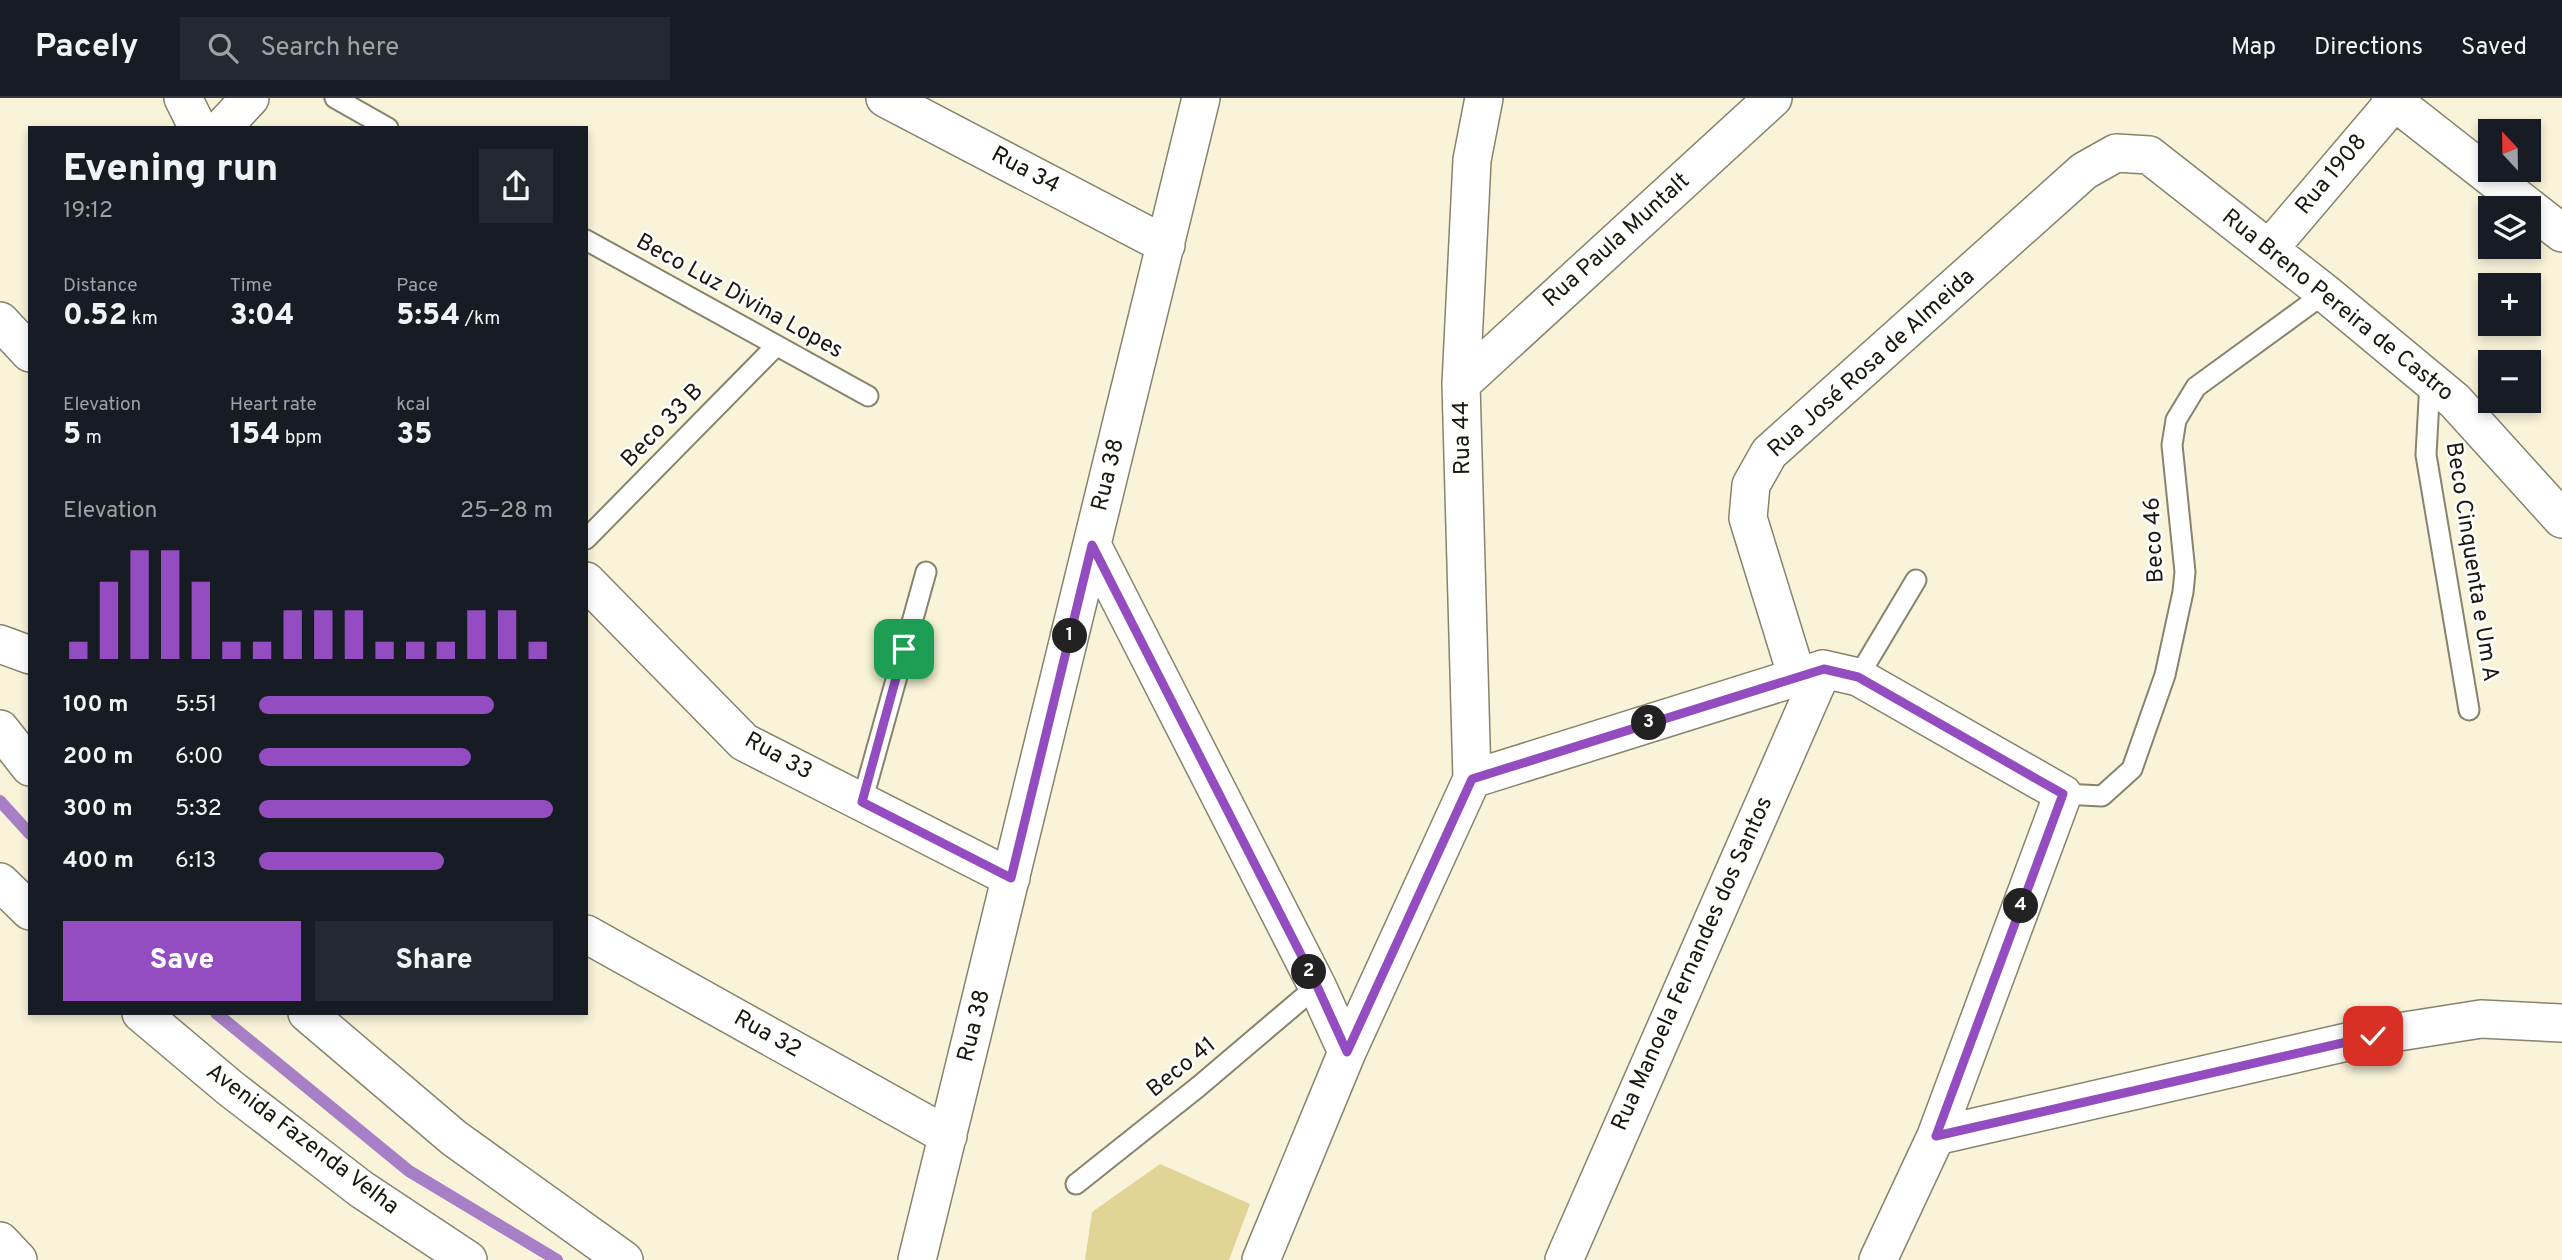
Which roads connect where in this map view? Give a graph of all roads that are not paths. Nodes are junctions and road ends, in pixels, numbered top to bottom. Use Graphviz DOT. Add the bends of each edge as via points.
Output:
graph roads {
  1 [pos="183,98"];
  2 [pos="250,98"];
  3 [pos="335,98"];
  4 [pos="885,98"];
  5 [pos="1201,98"];
  6 [pos="1484,98"];
  7 [pos="1773,98"];
  8 [pos="2392,100"];
  9 [pos="197,126"];
  10 [pos="224,126"];
  11 [pos="384,126"];
  12 [pos="2084,171"];
  13 [pos="2562,233"];
  14 [pos="588,241"];
  15 [pos="1166,245"];
  16 [pos="2269,248"];
  17 [pos="2325,293"];
  18 [pos="0,321"];
  19 [pos="775,346"];
  20 [pos="28,351"];
  21 [pos="2430,380"];
  22 [pos="1461,384"];
  23 [pos="868,397"];
  24 [pos="2562,519"];
  25 [pos="588,537"];
  26 [pos="1092,545"];
  27 [pos="926,572"];
  28 [pos="1916,580"];
  29 [pos="588,583"];
  30 [pos="0,644"];
  31 [pos="28,654"];
  32 [pos="1826,674"];
  33 [pos="2469,710"];
  34 [pos="0,729"];
  35 [pos="28,764"];
  36 [pos="1472,779"];
  37 [pos="2063,794"];
  38 [pos="862,802"];
  39 [pos="1011,878"];
  40 [pos="0,882"];
  41 [pos="28,909"];
  42 [pos="588,935"];
  43 [pos="1317,986"];
  44 [pos="143,1015"];
  45 [pos="309,1015"];
  46 [pos="2562,1023"];
  47 [pos="1347,1052"];
  48 [pos="948,1136"];
  49 [pos="1936,1136"];
  50 [pos="1076,1184"];
  51 [pos="0,1241"];
  52 [pos="18,1260"];
  53 [pos="468,1260"];
  54 [pos="624,1260"];
  55 [pos="917,1260"];
  56 [pos="1261,1260"];
  57 [pos="1563,1260"];
  58 [pos="1878,1260"];
  1 -- 9 [label="street"];
  2 -- 10 [label="street"];
  3 -- 11 [label="lane"];
  4 -- 15 [label="street, Rua 34"];
  5 -- 15 [label="street, Rua 38"];
  6 -- 22 [label="street, Rua 44" via="1472,159"];
  7 -- 22 [label="street, Rua Paula Muntalt"];
  8 -- 13 [label="street"];
  8 -- 16 [label="street, Rua 1908"];
  12 -- 16 [label="street, Rua Breno Pereira de Castro" via="2116,153 2149,155"];
  12 -- 32 [label="street, Rua José Rosa de Almeida" via="1769,453 1751,485 1748,518"];
  14 -- 19 [label="lane, Beco Luz Divina Lopes"];
  15 -- 26 [label="street, Rua 38"];
  16 -- 17 [label="street, Rua Breno Pereira de Castro"];
  17 -- 21 [label="street, Rua Breno Pereira de Castro"];
  17 -- 37 [label="lane, Beco 46" via="2196,387 2176,420 2172,445 2185,572 2165,675 2132,769 2102,796"];
  18 -- 20 [label="street"];
  19 -- 23 [label="lane, Beco Luz Divina Lopes"];
  19 -- 25 [label="lane, Beco 33 B"];
  21 -- 24 [label="street, Rua Breno Pereira de Castro" via="2455,401"];
  21 -- 33 [label="lane, Beco Cinquenta e Um A" via="2426,455"];
  22 -- 36 [label="street, Rua 44"];
  26 -- 39 [label="street, Rua 38"];
  26 -- 43 [label="street"];
  27 -- 38 [label="lane"];
  28 -- 32 [label="lane"];
  29 -- 38 [label="street, Rua 33" via="744,742"];
  30 -- 31 [label="street"];
  32 -- 36 [label="street"];
  32 -- 37 [label="street"];
  32 -- 57 [label="street, Rua Manoela Fernandes dos Santos"];
  34 -- 35 [label="street"];
  36 -- 47 [label="street"];
  37 -- 49 [label="street"];
  38 -- 39 [label="street, Rua 33"];
  39 -- 48 [label="street, Rua 38"];
  40 -- 41 [label="street"];
  42 -- 48 [label="street, Rua 32"];
  43 -- 47 [label="street"];
  43 -- 50 [label="lane, Beco 41"];
  44 -- 53 [label="street, Avenida Fazenda Velha" via="361,1189"];
  45 -- 54 [label="street" via="454,1138"];
  46 -- 49 [label="street" via="2481,1019 2373,1036"];
  47 -- 56 [label="street"];
  48 -- 55 [label="street, Rua 38"];
  49 -- 58 [label="street"];
  51 -- 52 [label="street"];
}
